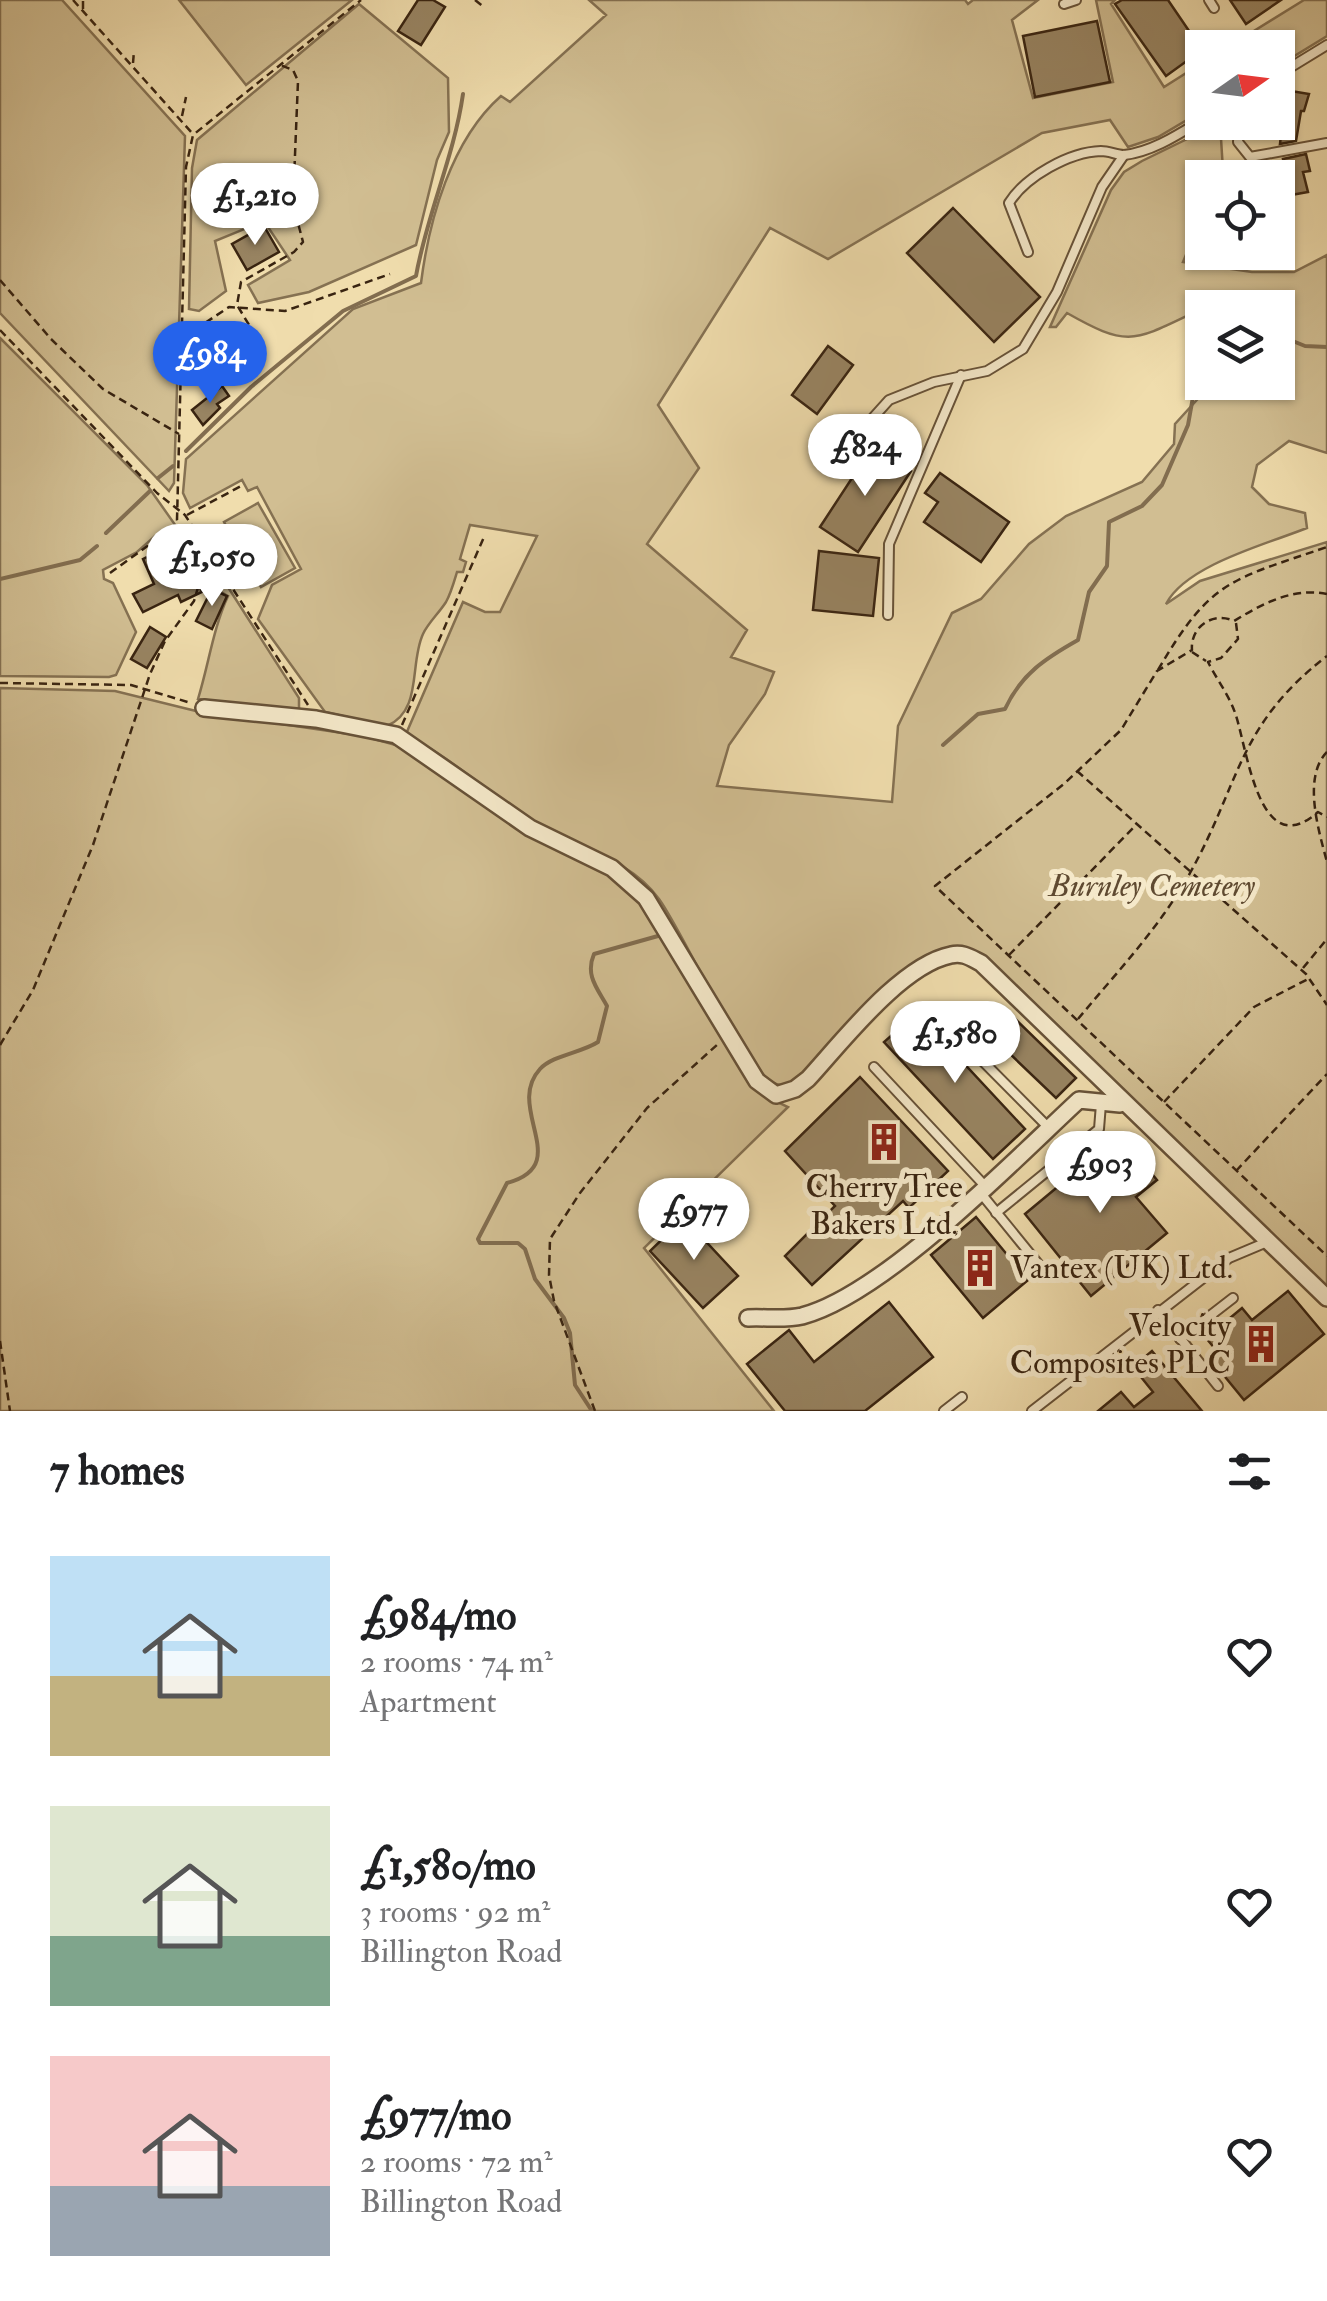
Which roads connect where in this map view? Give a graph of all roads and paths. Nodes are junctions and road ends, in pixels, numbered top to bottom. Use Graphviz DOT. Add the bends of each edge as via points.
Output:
graph roads {
  1 [pos="73,0"];
  2 [pos="83,0"];
  3 [pos="361,0"];
  4 [pos="475,0"];
  5 [pos="1076,0"];
  6 [pos="1064,4"];
  7 [pos="484,7"];
  8 [pos="82,10"];
  9 [pos="1327,45"];
  10 [pos="134,50"];
  11 [pos="277,64"];
  12 [pos="133,65"];
  13 [pos="1295,65"];
  14 [pos="186,97"];
  15 [pos="182,117"];
  16 [pos="1185,131"];
  17 [pos="193,134"];
  18 [pos="1238,140"];
  19 [pos="1327,144"];
  20 [pos="1124,154"];
  21 [pos="1028,252"];
  22 [pos="390,274"];
  23 [pos="0,280"];
  24 [pos="237,305"];
  25 [pos="206,322"];
  26 [pos="0,330"];
  27 [pos="183,338"];
  28 [pos="962,375"];
  29 [pos="862,430"];
  30 [pos="179,434"];
  31 [pos="243,486"];
  32 [pos="178,507"];
  33 [pos="186,516"];
  34 [pos="182,533"];
  35 [pos="484,538"];
  36 [pos="1327,547"];
  37 [pos="110,573"];
  38 [pos="1327,594"];
  39 [pos="888,615"];
  40 [pos="1234,621"];
  41 [pos="1192,650"];
  42 [pos="1327,656"];
  43 [pos="1208,662"];
  44 [pos="1158,671"];
  45 [pos="0,683"];
  46 [pos="148,688"];
  47 [pos="204,708"];
  48 [pos="316,719"];
  49 [pos="396,734"];
  50 [pos="1244,752"];
  51 [pos="1327,752"];
  52 [pos="1320,759"];
  53 [pos="1327,760"];
  54 [pos="1077,771"];
  55 [pos="1318,812"];
  56 [pos="1327,817"];
  57 [pos="1137,824"];
  58 [pos="1327,862"];
  59 [pos="1191,872"];
  60 [pos="1327,940"];
  61 [pos="1009,956"];
  62 [pos="1302,970"];
  63 [pos="1309,978"];
  64 [pos="1327,1005"];
  65 [pos="930,1007"];
  66 [pos="1077,1020"];
  67 [pos="730,1033"];
  68 [pos="0,1045"];
  69 [pos="874,1067"];
  70 [pos="1327,1074"];
  71 [pos="1101,1100"];
  72 [pos="1164,1102"];
  73 [pos="1124,1105"];
  74 [pos="1048,1128"];
  75 [pos="1236,1171"];
  76 [pos="982,1189"];
  77 [pos="996,1213"];
  78 [pos="1268,1242"];
  79 [pos="1327,1256"];
  80 [pos="1040,1266"];
  81 [pos="1233,1298"];
  82 [pos="1327,1298"];
  83 [pos="1158,1310"];
  84 [pos="748,1318"];
  85 [pos="1180,1338"];
  86 [pos="0,1341"];
  87 [pos="1218,1386"];
  88 [pos="962,1398"];
  89 [pos="10,1411"];
  90 [pos="595,1411"];
  91 [pos="944,1411"];
  92 [pos="1032,1411"];
  1 -- 8 [label="path"];
  2 -- 8 [label="path"];
  3 -- 11 [label="path"];
  4 -- 7 [label="path"];
  5 -- 6 [label="lane"];
  8 -- 12 [label="path"];
  9 -- 13 [label="lane"];
  10 -- 12 [label="path"];
  11 -- 17 [label="path"];
  11 -- 24 [label="path" via="298,81 292,204 303,242 241,282"];
  12 -- 15 [label="path"];
  14 -- 15 [label="path"];
  15 -- 17 [label="path"];
  16 -- 20 [label="lane"];
  17 -- 27 [label="path" via="186,166"];
  18 -- 19 [label="lane" via="1250,157"];
  20 -- 21 [label="lane" via="1074,156 1018,188 1009,203"];
  20 -- 28 [label="lane" via="1022,349"];
  22 -- 24 [label="path" via="285,311"];
  23 -- 30 [label="path" via="103,389"];
  24 -- 25 [label="path"];
  24 -- 25 [label="path" via="260,344 243,368 234,369"];
  25 -- 27 [label="path"];
  26 -- 32 [label="path"];
  27 -- 30 [label="path"];
  28 -- 29 [label="lane" via="889,400"];
  28 -- 39 [label="lane" via="889,544"];
  30 -- 32 [label="path"];
  31 -- 33 [label="path"];
  32 -- 33 [label="path"];
  32 -- 34 [label="path"];
  33 -- 48 [label="path"];
  34 -- 37 [label="path" via="153,542"];
  34 -- 46 [label="path" via="199,584 194,602 165,640"];
  35 -- 49 [label="path"];
  36 -- 44 [label="path" via="1226,584 1199,606"];
  38 -- 40 [label="path" via="1289,594"];
  40 -- 41 [label="path" via="1198,626"];
  40 -- 43 [label="path" via="1238,639"];
  41 -- 43 [label="path"];
  41 -- 44 [label="path"];
  42 -- 50 [label="path" via="1272,706"];
  43 -- 50 [label="path" via="1235,711"];
  44 -- 54 [label="path" via="1121,730"];
  45 -- 46 [label="path"];
  46 -- 47 [label="path"];
  46 -- 68 [label="path" via="86,864 32,990"];
  47 -- 48 [label="street"];
  48 -- 49 [label="street"];
  49 -- 67 [label="street" via="530,828 612,868 646,898"];
  50 -- 55 [label="path" via="1262,806 1275,818 1290,825"];
  50 -- 59 [label="path"];
  51 -- 52 [label="path"];
  52 -- 53 [label="path"];
  52 -- 55 [label="path" via="1314,780"];
  54 -- 57 [label="path"];
  54 -- 61 [label="path" via="935,886"];
  55 -- 56 [label="path"];
  55 -- 58 [label="path"];
  57 -- 59 [label="path"];
  57 -- 61 [label="path"];
  59 -- 62 [label="path"];
  59 -- 66 [label="path" via="1156,926"];
  60 -- 62 [label="path"];
  61 -- 66 [label="path"];
  62 -- 63 [label="path"];
  63 -- 64 [label="path"];
  63 -- 72 [label="path" via="1254,1007"];
  65 -- 74 [label="lane"];
  66 -- 72 [label="path"];
  67 -- 73 [label="street" via="758,1081 776,1095 795,1089 912,974 965,954"];
  67 -- 90 [label="path" via="646,1108 550,1240 554,1302"];
  69 -- 76 [label="lane"];
  70 -- 75 [label="path"];
  71 -- 73 [label="street"];
  71 -- 74 [label="street" via="1079,1100"];
  71 -- 77 [label="lane" via="1098,1129"];
  72 -- 75 [label="path"];
  73 -- 78 [label="street"];
  74 -- 76 [label="street"];
  75 -- 79 [label="path"];
  76 -- 77 [label="lane"];
  76 -- 84 [label="street" via="896,1263 839,1298 801,1316"];
  77 -- 80 [label="lane"];
  78 -- 82 [label="street"];
  78 -- 83 [label="lane" via="1229,1258"];
  81 -- 85 [label="lane"];
  83 -- 85 [label="lane"];
  83 -- 92 [label="lane"];
  85 -- 87 [label="lane"];
  86 -- 89 [label="path"];
  88 -- 91 [label="lane"];
}
